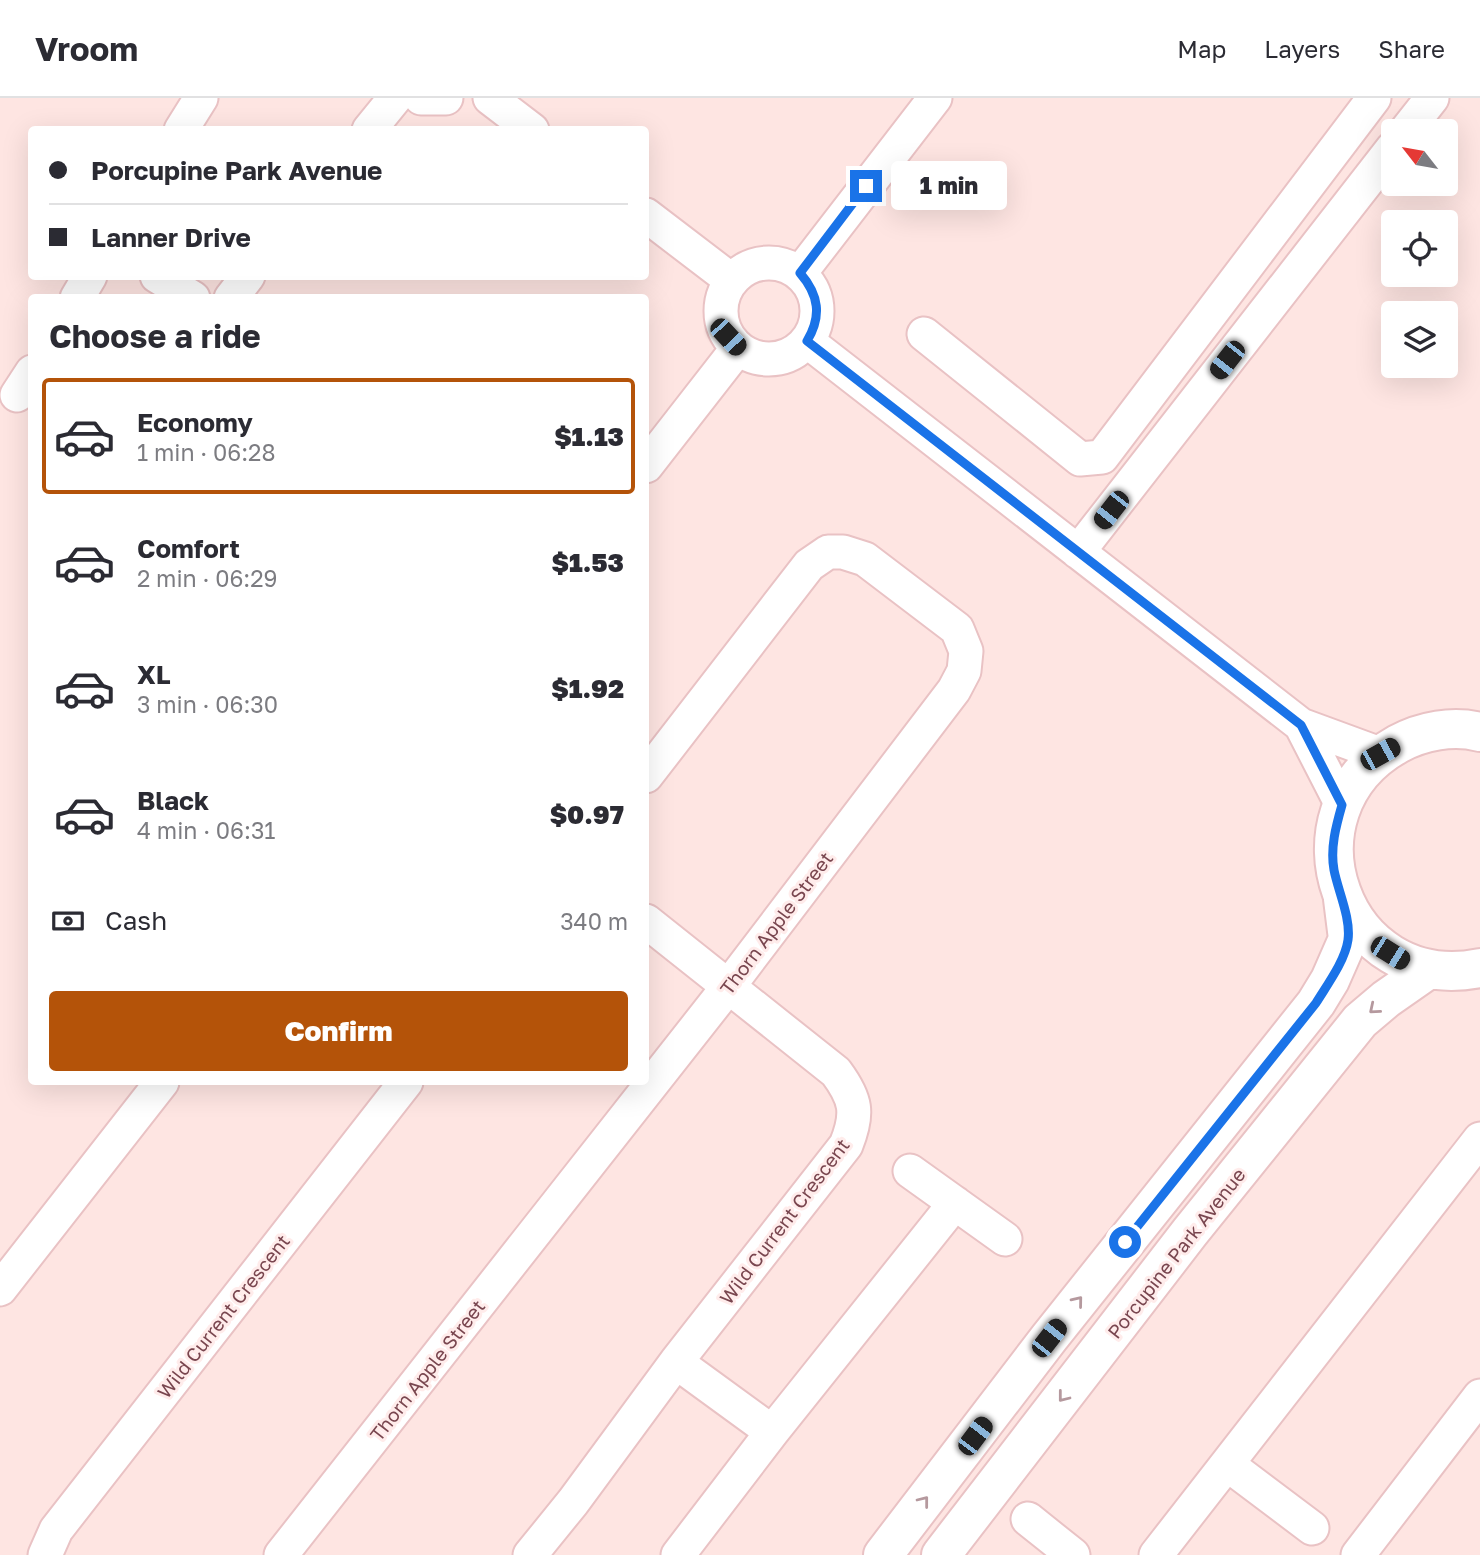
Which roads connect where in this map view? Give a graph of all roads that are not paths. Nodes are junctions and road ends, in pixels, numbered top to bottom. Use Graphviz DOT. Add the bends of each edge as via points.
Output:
graph roads {
  1 [pos="201,98"];
  2 [pos="395,98"];
  3 [pos="421,98"];
  4 [pos="446,98"];
  5 [pos="491,98"];
  6 [pos="935,98"];
  7 [pos="1374,98"];
  8 [pos="1432,98"];
  9 [pos="1415,119"];
  10 [pos="184,126"];
  11 [pos="372,126"];
  12 [pos="527,126"];
  13 [pos="1381,163"];
  14 [pos="649,217"];
  15 [pos="800,273"];
  16 [pos="164,280"];
  17 [pos="245,280"];
  18 [pos="732,280"];
  19 [pos="186,294"];
  20 [pos="234,294"];
  21 [pos="924,334"];
  22 [pos="807,341"];
  23 [pos="738,348"];
  24 [pos="649,462"];
  25 [pos="1078,552"];
  26 [pos="1301,725"];
  27 [pos="1477,729"];
  28 [pos="1380,754"];
  29 [pos="649,772"];
  30 [pos="1342,805"];
  31 [pos="1343,900"];
  32 [pos="649,923"];
  33 [pos="1480,968"];
  34 [pos="1429,969"];
  35 [pos="728,987"];
  36 [pos="160,1085"];
  37 [pos="405,1085"];
  38 [pos="1480,1139"];
  39 [pos="910,1171"];
  40 [pos="955,1203"];
  41 [pos="1005,1239"];
  42 [pos="0,1289"];
  43 [pos="676,1362"];
  44 [pos="1480,1396"];
  45 [pos="772,1432"];
  46 [pos="1227,1464"];
  47 [pos="1028,1519"];
  48 [pos="1312,1528"];
  49 [pos="1368,1551"];
  50 [pos="45,1555"];
  51 [pos="281,1555"];
  52 [pos="530,1555"];
  53 [pos="678,1555"];
  54 [pos="883,1555"];
  55 [pos="941,1555"];
  56 [pos="1073,1555"];
  57 [pos="1156,1555"];
  1 -- 10 [label="street"];
  2 -- 11 [label="street"];
  3 -- 4 [label="street"];
  5 -- 12 [label="street"];
  6 -- 15 [label="street"];
  7 -- 21 [label="street" via="1102,457 1080,459"];
  8 -- 9 [label="street"];
  13 -- 25 [label="street"];
  14 -- 18 [label="street"];
  15 -- 18 [label="street" via="772,262 743,270"];
  15 -- 22 [label="street" via="810,284 818,313"];
  16 -- 19 [label="street"];
  17 -- 20 [label="street"];
  18 -- 23 [label="street" via="720,308 728,337"];
  22 -- 23 [label="street" via="782,358 751,356"];
  22 -- 25 [label="street"];
  23 -- 24 [label="street"];
  25 -- 26 [label="street"];
  26 -- 28 [label="street"];
  26 -- 30 [label="street"];
  27 -- 28 [label="street" via="1439,729 1408,738"];
  28 -- 30 [label="street" via="1357,777"];
  29 -- 35 [label="street, Thorn Apple Street" via="809,565 828,552 865,559 957,629 966,651 964,671 954,690"];
  30 -- 31 [label="street" via="1334,836 1334,869"];
  31 -- 34 [label="street" via="1357,925 1378,945"];
  54 -- 31 [label="street, one-way" via="1316,1003 1348,939"];
  32 -- 35 [label="street, Wild Current Crescent"];
  33 -- 34 [label="street"];
  34 -- 55 [label="street, Porcupine Park Avenue, one-way" via="1360,1021"];
  35 -- 43 [label="street, Wild Current Crescent" via="836,1072 851,1092 853,1126 846,1145"];
  35 -- 51 [label="street, Thorn Apple Street"];
  36 -- 42 [label="street"];
  37 -- 50 [label="street, Wild Current Crescent" via="56,1530"];
  38 -- 46 [label="street"];
  39 -- 40 [label="street"];
  40 -- 41 [label="street"];
  40 -- 45 [label="street"];
  43 -- 45 [label="street"];
  43 -- 52 [label="street, Wild Current Crescent"];
  44 -- 49 [label="street"];
  45 -- 53 [label="street"];
  46 -- 48 [label="street"];
  46 -- 57 [label="street"];
  47 -- 56 [label="street"];
}
